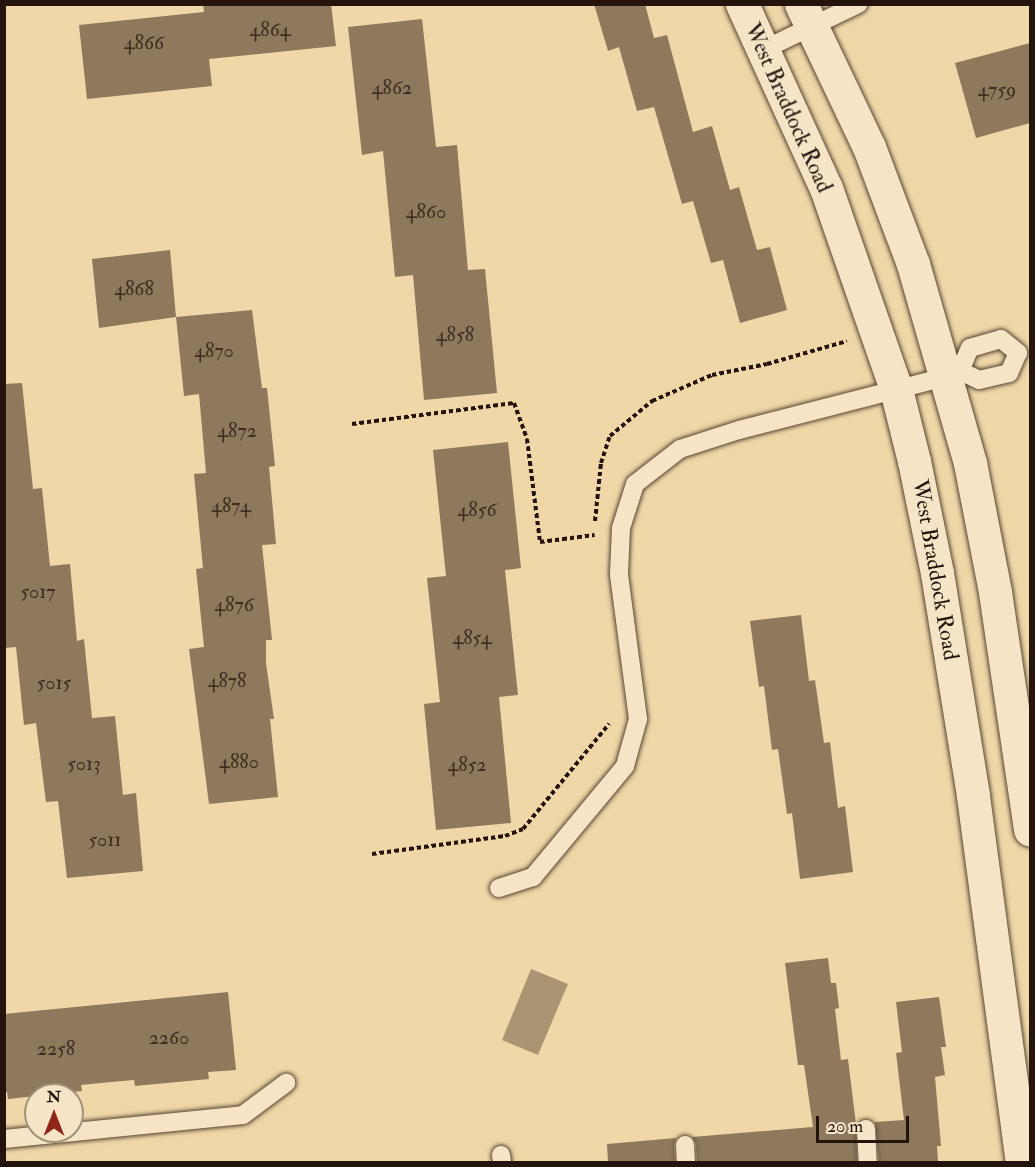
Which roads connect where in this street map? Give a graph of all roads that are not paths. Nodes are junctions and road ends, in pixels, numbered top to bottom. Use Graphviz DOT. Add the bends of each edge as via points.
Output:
graph roads {
  1 [pos="742,4"];
  2 [pos="858,4"];
  3 [pos="807,16"];
  4 [pos="763,50"];
  5 [pos="1024,352"];
  6 [pos="953,374"];
  7 [pos="896,389"];
  8 [pos="1030,829"];
  9 [pos="499,888"];
  10 [pos="286,1083"];
  11 [pos="866,1129"];
  12 [pos="4,1139"];
  13 [pos="868,1162"];
  14 [pos="1022,1162"];
  1 -- 4 [label="main road, West Braddock Road"];
  2 -- 3 [label="lane"];
  3 -- 4 [label="lane"];
  3 -- 6 [label="main road" via="869,147"];
  4 -- 7 [label="main road, West Braddock Road" via="826,188"];
  5 -- 6 [label="lane" via="1009,373 980,380"];
  5 -- 6 [label="lane" via="1001,339 970,348"];
  6 -- 7 [label="lane"];
  6 -- 8 [label="main road" via="995,592"];
  7 -- 9 [label="lane" via="680,449 635,484 621,528 619,574 638,718 625,766 533,877"];
  7 -- 14 [label="main road, West Braddock Road" via="926,517 954,675"];
  10 -- 12 [label="lane" via="243,1115"];
  11 -- 13 [label="lane"];
}
